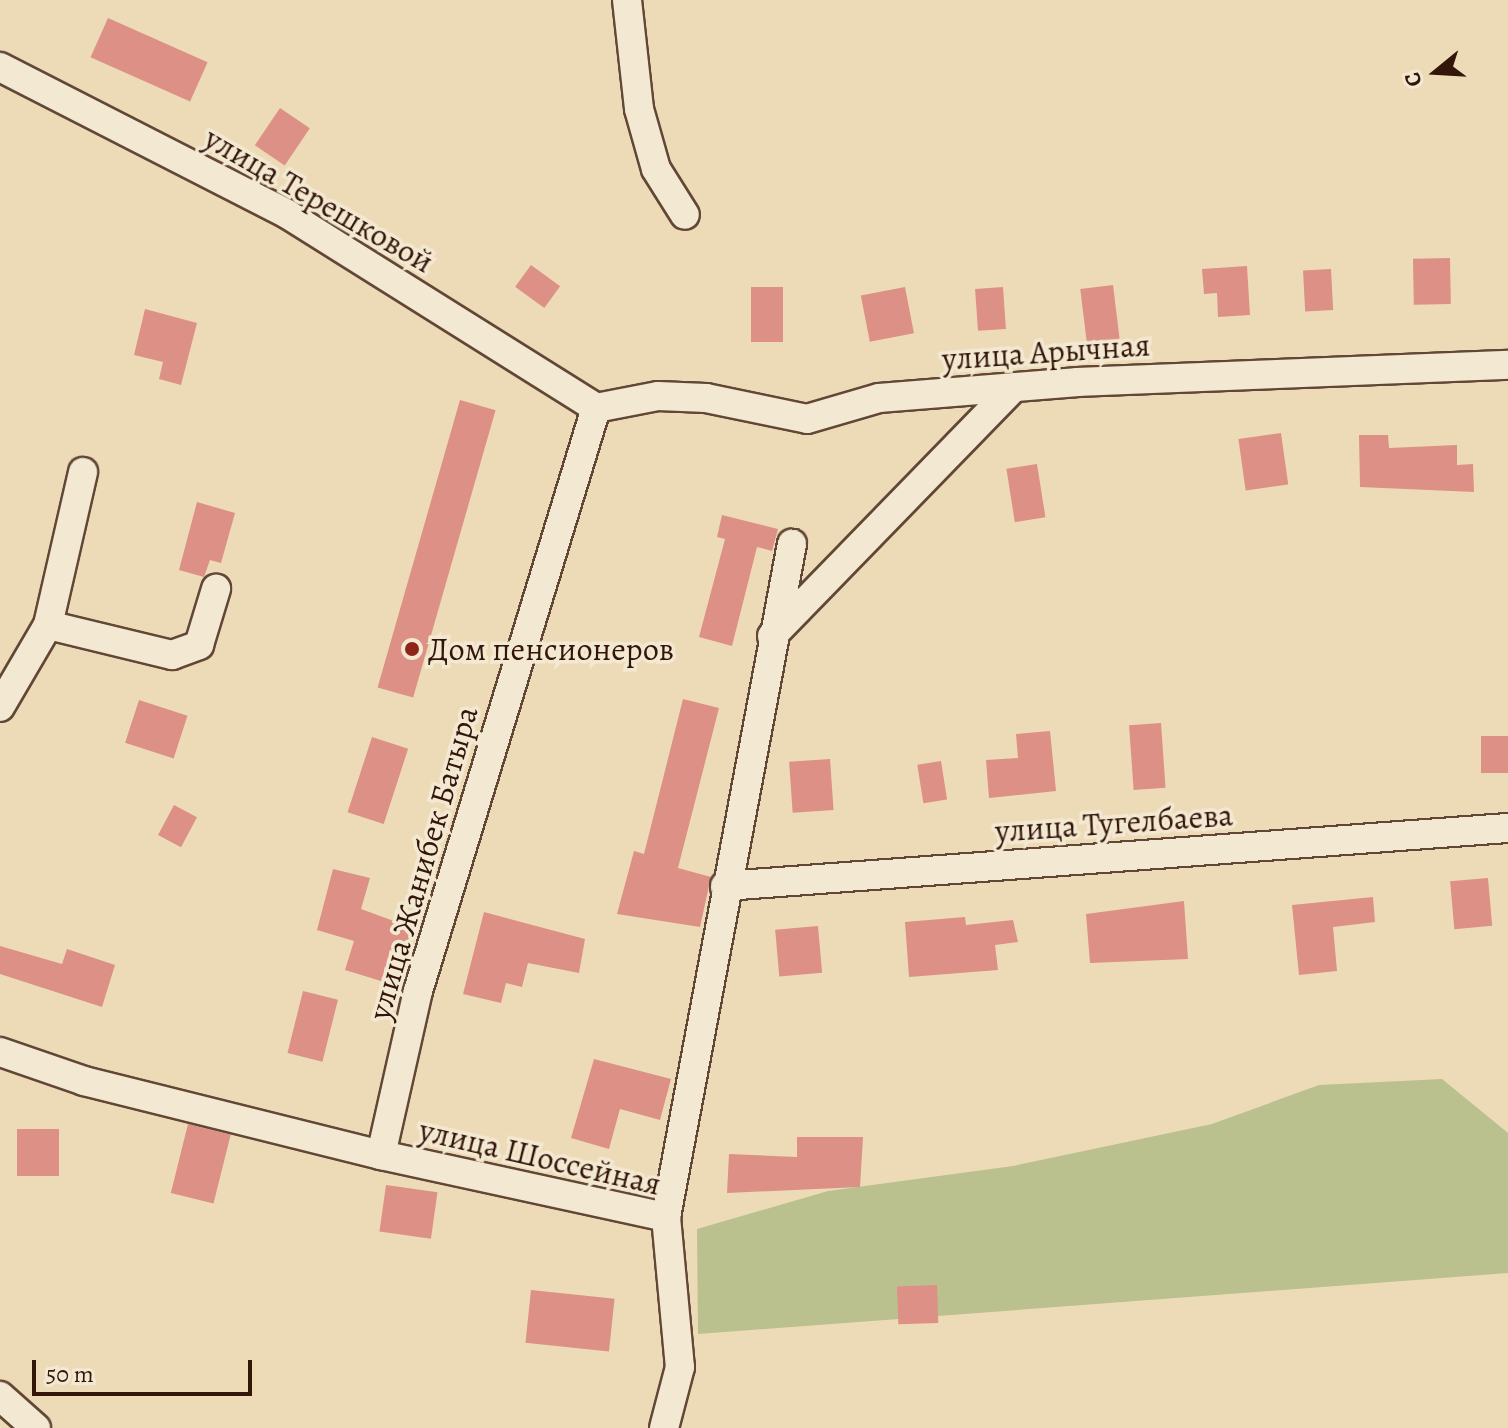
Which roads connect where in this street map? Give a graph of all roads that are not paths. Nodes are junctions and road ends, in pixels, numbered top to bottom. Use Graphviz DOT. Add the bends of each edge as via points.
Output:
graph roads {
  1 [pos="627,0"];
  2 [pos="0,67"];
  3 [pos="685,215"];
  4 [pos="1508,365"];
  5 [pos="1014,387"];
  6 [pos="596,408"];
  7 [pos="83,472"];
  8 [pos="792,544"];
  9 [pos="216,589"];
  10 [pos="48,625"];
  11 [pos="772,636"];
  12 [pos="0,707"];
  13 [pos="1508,828"];
  14 [pos="725,886"];
  15 [pos="0,1052"];
  16 [pos="381,1155"];
  17 [pos="666,1217"];
  18 [pos="0,1396"];
  19 [pos="36,1428"];
  20 [pos="664,1428"];
  1 -- 3 [label="street" via="643,124 656,169"];
  2 -- 6 [label="street, улица Терешковой" via="287,214"];
  4 -- 5 [label="street, улица Арычная"];
  5 -- 6 [label="street, улица Арычная" via="879,398 807,419 706,398 658,396"];
  5 -- 11 [label="street"];
  6 -- 16 [label="street, улица Жанибек Батыра" via="418,991"];
  7 -- 10 [label="street"];
  8 -- 11 [label="street"];
  9 -- 10 [label="street" via="199,645 180,653"];
  10 -- 12 [label="street"];
  11 -- 14 [label="street"];
  13 -- 14 [label="street, улица Тугелбаева"];
  14 -- 17 [label="street"];
  15 -- 16 [label="street, улица Шоссейная" via="84,1081"];
  16 -- 17 [label="street, улица Шоссейная"];
  17 -- 20 [label="street, улица Шоссейная" via="680,1367"];
  18 -- 19 [label="street"];
}
